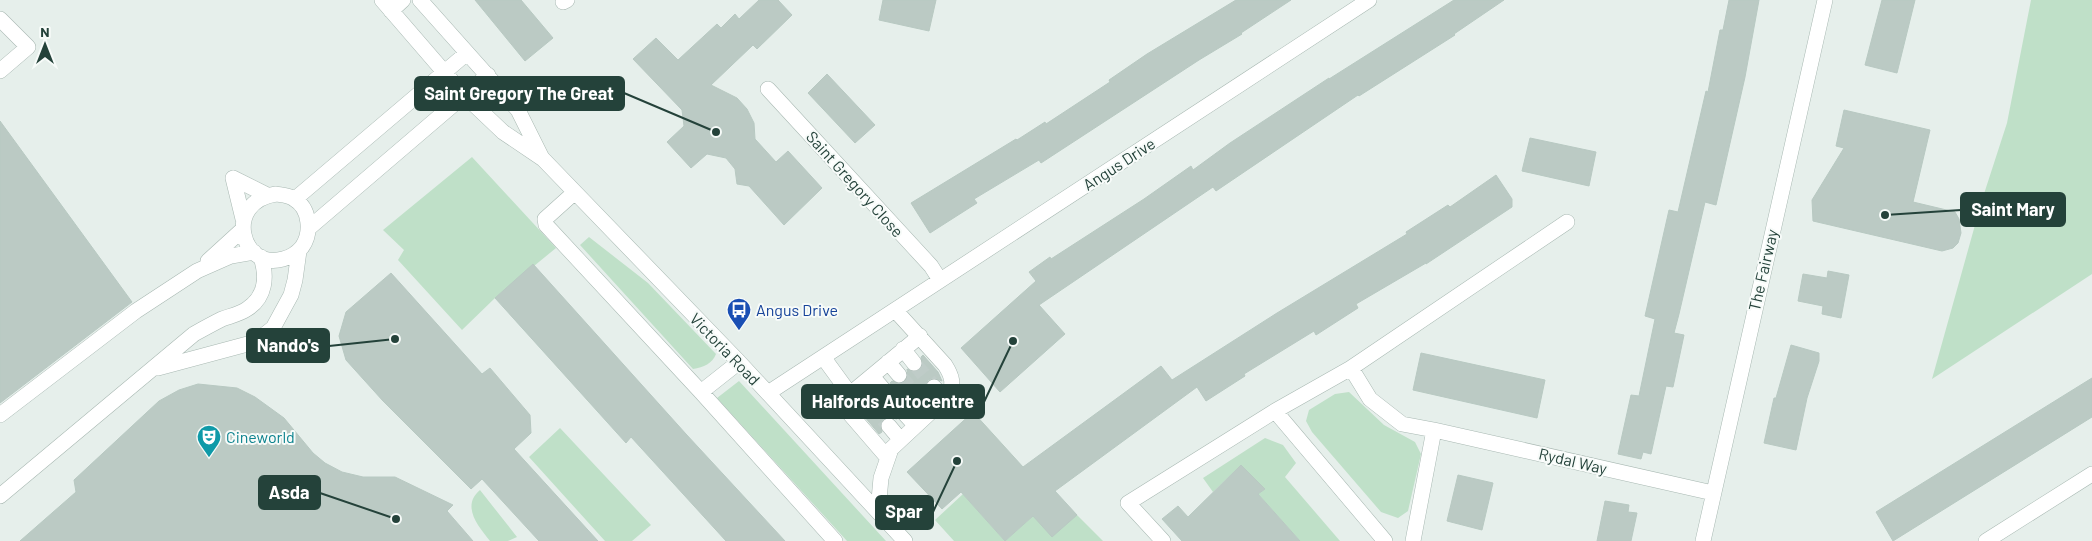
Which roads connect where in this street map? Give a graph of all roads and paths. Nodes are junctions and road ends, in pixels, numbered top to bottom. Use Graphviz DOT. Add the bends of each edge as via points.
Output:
graph roads {
  1 [pos="403,0"];
  2 [pos="420,0"];
  3 [pos="1369,0"];
  4 [pos="1825,0"];
  5 [pos="387,5"];
  6 [pos="0,20"];
  7 [pos="467,53"];
  8 [pos="0,71"];
  9 [pos="445,72"];
  10 [pos="488,75"];
  11 [pos="768,89"];
  12 [pos="464,95"];
  13 [pos="543,159"];
  14 [pos="575,192"];
  15 [pos="267,195"];
  16 [pos="295,199"];
  17 [pos="1567,222"];
  18 [pos="243,224"];
  19 [pos="309,228"];
  20 [pos="299,251"];
  21 [pos="257,255"];
  22 [pos="197,271"];
  23 [pos="940,280"];
  24 [pos="895,310"];
  25 [pos="920,336"];
  26 [pos="903,350"];
  27 [pos="823,358"];
  28 [pos="739,362"];
  29 [pos="888,362"];
  30 [pos="914,362"];
  31 [pos="1351,368"];
  32 [pos="151,370"];
  33 [pos="899,375"];
  34 [pos="872,376"];
  35 [pos="934,387"];
  36 [pos="883,389"];
  37 [pos="702,392"];
  38 [pos="853,392"];
  39 [pos="768,393"];
  40 [pos="920,400"];
  41 [pos="945,400"];
  42 [pos="868,402"];
  43 [pos="1275,411"];
  44 [pos="930,412"];
  45 [pos="904,413"];
  46 [pos="0,414"];
  47 [pos="914,425"];
  48 [pos="889,426"];
  49 [pos="1434,430"];
  50 [pos="900,439"];
  51 [pos="887,457"];
  52 [pos="2092,474"];
  53 [pos="1713,493"];
  54 [pos="0,496"];
  55 [pos="878,511"];
  56 [pos="835,541"];
  57 [pos="905,541"];
  58 [pos="1162,541"];
  59 [pos="1386,541"];
  60 [pos="1413,541"];
  61 [pos="1703,541"];
  62 [pos="1986,541"];
  1 -- 5 [label="street"];
  2 -- 7 [label="street, Victoria Road"];
  3 -- 23 [label="street, Angus Drive"];
  4 -- 53 [label="street, The Fairway"];
  5 -- 9 [label="street, Victoria Road"];
  6 -- 8 [label="street" via="28,47"];
  7 -- 9 [label="street"];
  7 -- 10 [label="street, Victoria Road"];
  9 -- 12 [label="street, Victoria Road"];
  9 -- 16 [label="street"];
  10 -- 12 [label="street"];
  10 -- 13 [label="street, Victoria Road" via="518,110"];
  11 -- 23 [label="street, Saint Gregory Close"];
  12 -- 13 [label="street, Victoria Road" via="503,132"];
  12 -- 19 [label="street"];
  13 -- 14 [label="street, Victoria Road"];
  14 -- 28 [label="street, Victoria Road"];
  14 -- 37 [label="street" via="545,219 546,225"];
  15 -- 16 [label="street"];
  15 -- 18 [label="street" via="252,204"];
  15 -- 18 [label="street" via="233,178"];
  16 -- 19 [label="street" via="304,211"];
  17 -- 31 [label="street"];
  18 -- 21 [label="street" via="244,238"];
  18 -- 22 [label="street"];
  19 -- 20 [label="street"];
  20 -- 21 [label="street" via="281,260"];
  20 -- 32 [label="street" via="290,295 273,328 255,342"];
  21 -- 22 [label="street" via="231,256"];
  21 -- 32 [label="street" via="265,271 265,283 259,297 248,309 194,334"];
  22 -- 46 [label="street" via="136,311"];
  23 -- 24 [label="street, Angus Drive"];
  24 -- 25 [label="street"];
  24 -- 27 [label="street, Angus Drive"];
  25 -- 26 [label="street"];
  25 -- 41 [label="street" via="952,375 952,386"];
  26 -- 29 [label="street"];
  26 -- 30 [label="street"];
  27 -- 38 [label="street"];
  27 -- 39 [label="street, Angus Drive"];
  28 -- 37 [label="street"];
  28 -- 39 [label="street, Victoria Road"];
  29 -- 33 [label="street"];
  29 -- 34 [label="street"];
  31 -- 43 [label="street"];
  31 -- 49 [label="street, Rydal Way" via="1370,399 1402,424"];
  32 -- 54 [label="street"];
  34 -- 36 [label="street"];
  34 -- 38 [label="street"];
  35 -- 41 [label="street"];
  37 -- 56 [label="street"];
  38 -- 42 [label="street"];
  38 -- 51 [label="street" via="844,399 843,406"];
  39 -- 55 [label="street, Victoria Road"];
  40 -- 44 [label="street"];
  41 -- 44 [label="street"];
  43 -- 58 [label="street" via="1128,503"];
  43 -- 59 [label="street"];
  44 -- 47 [label="street"];
  45 -- 47 [label="street"];
  47 -- 50 [label="street"];
  48 -- 50 [label="street"];
  49 -- 53 [label="street, Rydal Way"];
  49 -- 60 [label="street"];
  50 -- 51 [label="street"];
  51 -- 55 [label="street"];
  52 -- 62 [label="street"];
  53 -- 61 [label="street, The Fairway"];
  55 -- 57 [label="street, Victoria Road"];
}
